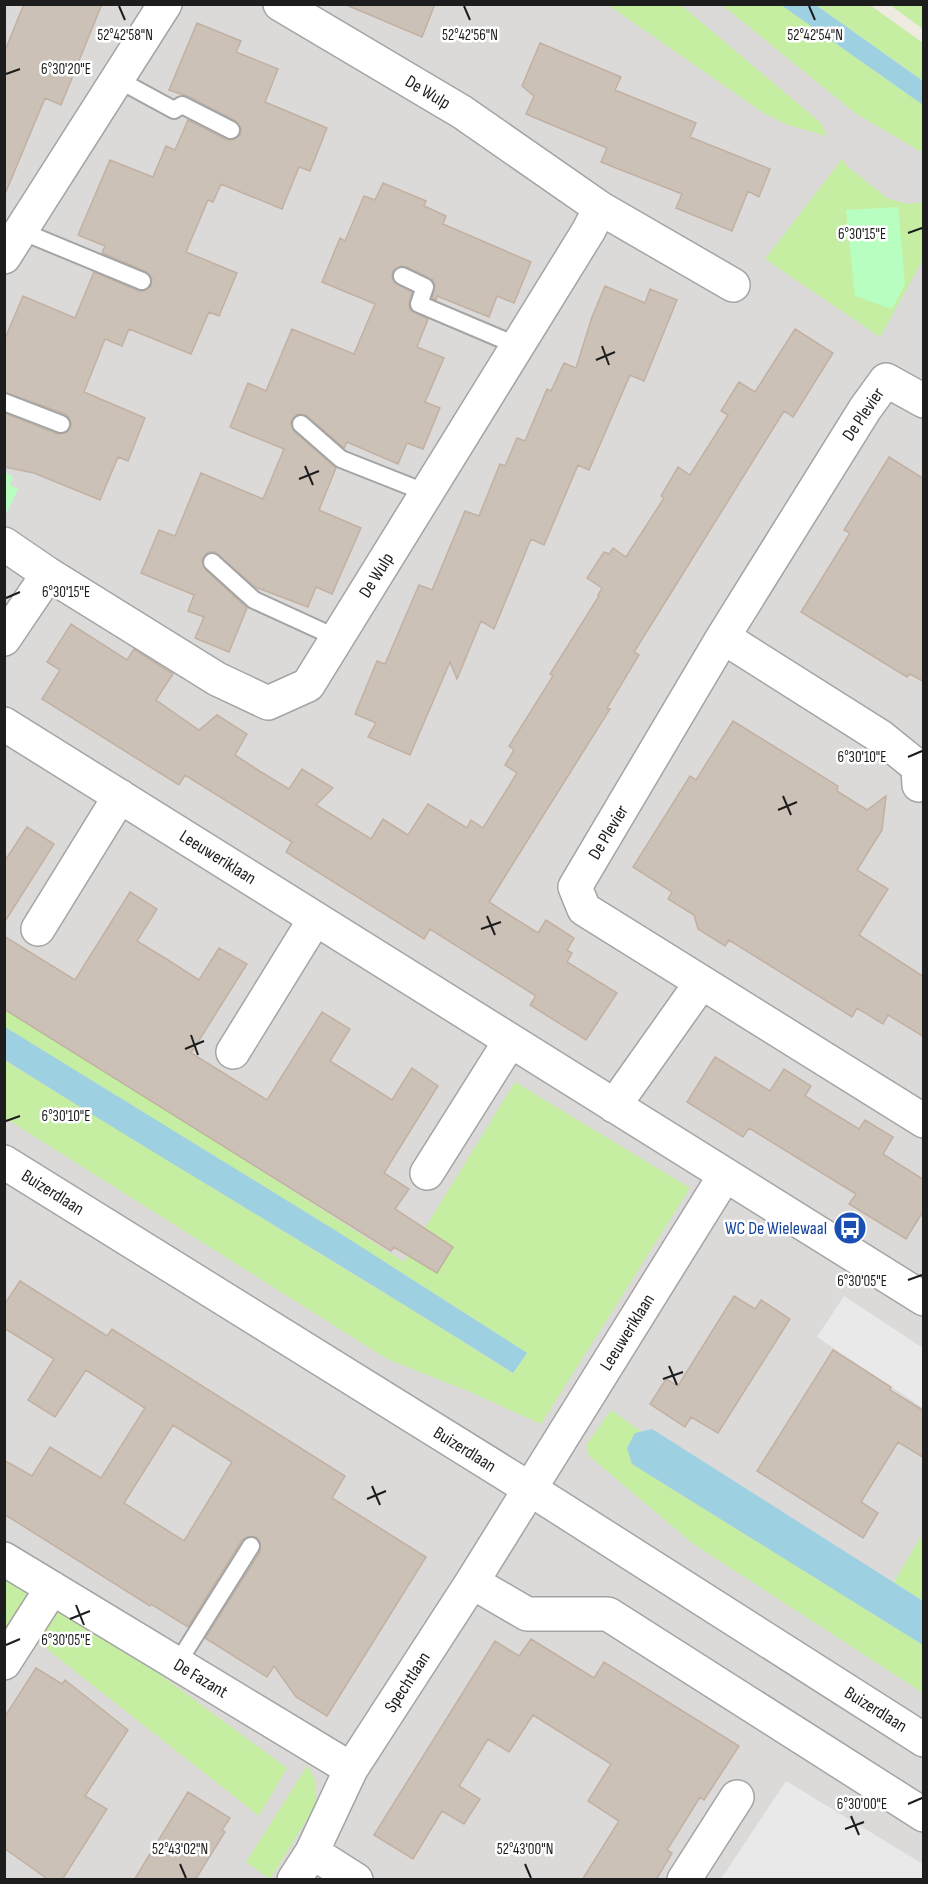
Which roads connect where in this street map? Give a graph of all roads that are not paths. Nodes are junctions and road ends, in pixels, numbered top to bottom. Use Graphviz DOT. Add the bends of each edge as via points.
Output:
graph roads {
  1 [pos="165,4"];
  2 [pos="280,4"];
  3 [pos="117,80"];
  4 [pos="231,130"];
  5 [pos="600,208"];
  6 [pos="13,244"];
  7 [pos="402,276"];
  8 [pos="142,281"];
  9 [pos="733,285"];
  10 [pos="518,346"];
  11 [pos="924,401"];
  12 [pos="4,402"];
  13 [pos="61,424"];
  14 [pos="301,424"];
  15 [pos="427,493"];
  16 [pos="4,544"];
  17 [pos="212,562"];
  18 [pos="48,574"];
  19 [pos="723,637"];
  20 [pos="337,638"];
  21 [pos="4,639"];
  22 [pos="4,724"];
  23 [pos="919,786"];
  24 [pos="120,796"];
  25 [pos="315,919"];
  26 [pos="38,929"];
  27 [pos="701,983"];
  28 [pos="510,1041"];
  29 [pos="234,1052"];
  30 [pos="614,1106"];
  31 [pos="924,1121"];
  32 [pos="4,1162"];
  33 [pos="427,1173"];
  34 [pos="724,1175"];
  35 [pos="924,1299"];
  36 [pos="530,1490"];
  37 [pos="251,1546"];
  38 [pos="4,1559"];
  39 [pos="472,1582"];
  40 [pos="52,1588"];
  41 [pos="4,1663"];
  42 [pos="177,1664"];
  43 [pos="924,1740"];
  44 [pos="351,1769"];
  45 [pos="737,1797"];
  46 [pos="924,1815"];
  47 [pos="312,1852"];
  48 [pos="294,1880"];
  49 [pos="356,1880"];
  50 [pos="684,1880"];
  1 -- 3 [label="street"];
  2 -- 5 [label="street, De Wulp" via="462,112"];
  3 -- 4 [label="lane" via="174,111 183,105"];
  3 -- 6 [label="street"];
  5 -- 9 [label="street, De Wulp"];
  5 -- 10 [label="street, De Wulp"];
  6 -- 8 [label="lane"];
  7 -- 10 [label="lane" via="425,287 418,304"];
  10 -- 15 [label="street, De Wulp"];
  11 -- 19 [label="street, De Plevier" via="886,380"];
  12 -- 13 [label="lane"];
  14 -- 15 [label="lane" via="341,459"];
  15 -- 20 [label="street, De Wulp"];
  16 -- 18 [label="street, De Wulp"];
  17 -- 20 [label="lane" via="254,600"];
  18 -- 20 [label="street, De Wulp" via="217,679 268,703 308,686"];
  18 -- 21 [label="street"];
  19 -- 23 [label="street" via="881,737 918,767"];
  19 -- 27 [label="street, De Plevier" via="575,887 584,909"];
  22 -- 24 [label="street, Leeuweriklaan"];
  24 -- 25 [label="street, Leeuweriklaan"];
  24 -- 26 [label="street"];
  25 -- 28 [label="street, Leeuweriklaan"];
  25 -- 29 [label="street"];
  27 -- 30 [label="street"];
  27 -- 31 [label="street, De Plevier"];
  28 -- 30 [label="street, Leeuweriklaan"];
  28 -- 33 [label="street"];
  30 -- 34 [label="street, Leeuweriklaan"];
  32 -- 36 [label="street, Buizerdlaan"];
  34 -- 35 [label="street, Leeuweriklaan"];
  34 -- 36 [label="street, Leeuweriklaan"];
  36 -- 39 [label="street, Spechtlaan"];
  36 -- 43 [label="street, Buizerdlaan"];
  37 -- 42 [label="lane"];
  38 -- 40 [label="street, De Fazant"];
  39 -- 44 [label="street, Spechtlaan"];
  39 -- 46 [label="street" via="527,1614 608,1614"];
  40 -- 41 [label="street"];
  40 -- 42 [label="street, De Fazant"];
  42 -- 44 [label="street, De Fazant"];
  44 -- 47 [label="street, Spechtlaan"];
  45 -- 50 [label="street"];
  47 -- 48 [label="street, Spechtlaan"];
  47 -- 49 [label="street"];
}
